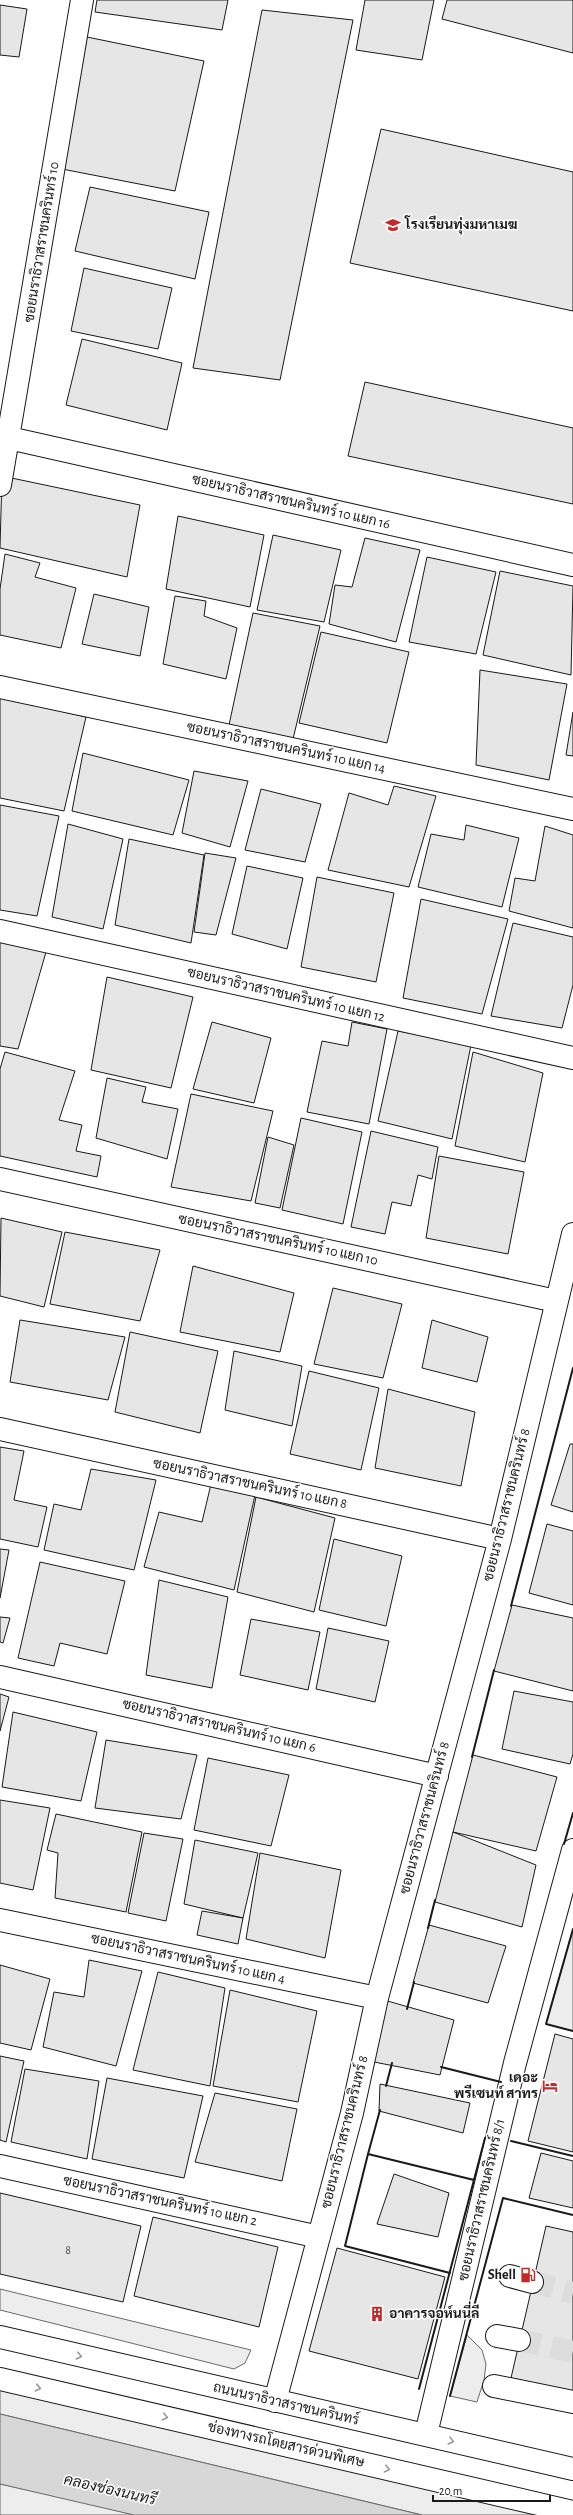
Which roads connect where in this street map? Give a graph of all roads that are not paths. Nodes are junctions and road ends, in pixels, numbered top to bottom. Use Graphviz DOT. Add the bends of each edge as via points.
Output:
graph roads {
  1 [pos="82,0"];
  2 [pos="9,438"];
  3 [pos="0,485"];
  4 [pos="573,564"];
  5 [pos="0,687"];
  6 [pos="573,809"];
  7 [pos="0,931"];
  8 [pos="573,1058"];
  9 [pos="0,1179"];
  10 [pos="573,1234"];
  11 [pos="556,1301"];
  12 [pos="0,1429"];
  13 [pos="500,1538"];
  14 [pos="0,1677"];
  15 [pos="437,1776"];
  16 [pos="573,1850"];
  17 [pos="0,1920"];
  18 [pos="377,1998"];
  19 [pos="0,2166"];
  20 [pos="319,2237"];
  21 [pos="510,2276"];
  22 [pos="532,2282"];
  23 [pos="497,2336"];
  24 [pos="0,2337"];
  25 [pos="519,2340"];
  26 [pos="0,2379"];
  27 [pos="494,2386"];
  28 [pos="275,2402"];
  29 [pos="573,2402"];
  30 [pos="426,2434"];
  31 [pos="573,2469"];
  32 [pos="573,2512"];
  1 -- 2 [label="street, ซอยนราธิวาสราชนครินทร์ 10"];
  2 -- 3 [label="street, ซอยนราธิวาสราชนครินทร์ 10"];
  2 -- 4 [label="street, ซอยนราธิวาสราชนครินทร์ 10 แยก 16"];
  5 -- 6 [label="street, ซอยนราธิวาสราชนครินทร์ 10 แยก 14"];
  7 -- 8 [label="street, ซอยนราธิวาสราชนครินทร์ 10 แยก 12"];
  9 -- 11 [label="street, ซอยนราธิวาสราชนครินทร์ 10 แยก 10"];
  10 -- 11 [label="street, ซอยนราธิวาสราชนครินทร์ 8"];
  11 -- 13 [label="street, ซอยนราธิวาสราชนครินทร์ 8"];
  12 -- 13 [label="street, ซอยนราธิวาสราชนครินทร์ 10 แยก 8"];
  13 -- 15 [label="street, ซอยนราธิวาสราชนครินทร์ 8"];
  14 -- 15 [label="street, ซอยนราธิวาสราชนครินทร์ 10 แยก 6"];
  15 -- 18 [label="street, ซอยนราธิวาสราชนครินทร์ 8"];
  16 -- 30 [label="street, ซอยนราธิวาสราชนครินทร์ 8/1" via="515,2063"];
  17 -- 18 [label="street, ซอยนราธิวาสราชนครินทร์ 10 แยก 4"];
  18 -- 20 [label="street, ซอยนราธิวาสราชนครินทร์ 8" via="352,2113"];
  19 -- 20 [label="street, ซอยนราธิวาสราชนครินทร์ 10 แยก 2"];
  20 -- 28 [label="street, ซอยนราธิวาสราชนครินทร์ 8"];
  21 -- 22 [label="street"];
  23 -- 25 [label="street"];
  24 -- 28 [label="street, ถนนนราธิวาสราชนครินทร์, one-way"];
  26 -- 32 [label="street, ช่องทางรถโดยสารด่วนพิเศษ, one-way"];
  27 -- 29 [label="street"];
  28 -- 30 [label="street, ถนนนราธิวาสราชนครินทร์"];
  30 -- 31 [label="street, ถนนนราธิวาสราชนครินทร์, one-way"];
}
